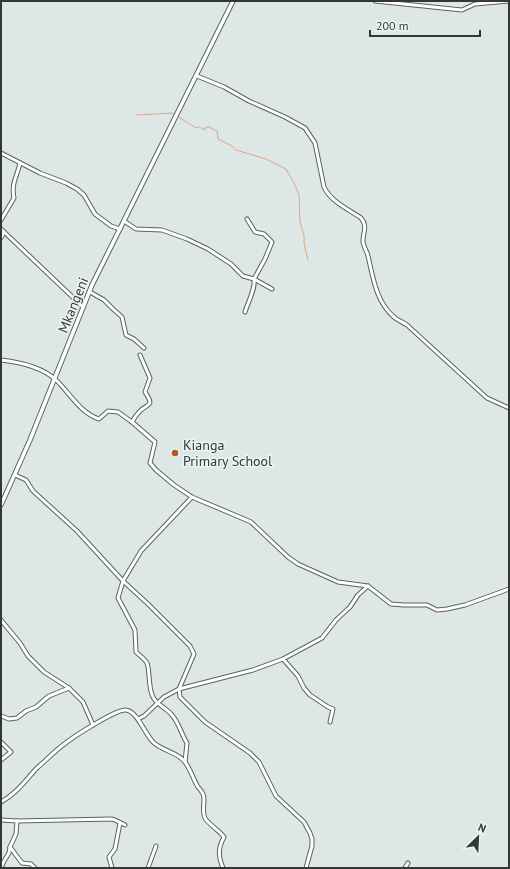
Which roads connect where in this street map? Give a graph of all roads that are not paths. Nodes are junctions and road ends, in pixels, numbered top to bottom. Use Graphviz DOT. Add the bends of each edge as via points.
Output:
graph roads {
  1 [pos="234,1"];
  2 [pos="375,1"];
  3 [pos="509,1"];
  4 [pos="197,76"];
  5 [pos="1,153"];
  6 [pos="20,163"];
  7 [pos="247,219"];
  8 [pos="1,220"];
  9 [pos="124,221"];
  10 [pos="1,229"];
  11 [pos="120,229"];
  12 [pos="4,232"];
  13 [pos="1,238"];
  14 [pos="254,279"];
  15 [pos="272,289"];
  16 [pos="90,292"];
  17 [pos="83,307"];
  18 [pos="245,312"];
  19 [pos="144,348"];
  20 [pos="140,355"];
  21 [pos="1,360"];
  22 [pos="55,379"];
  23 [pos="509,408"];
  24 [pos="132,422"];
  25 [pos="15,475"];
  26 [pos="192,497"];
  27 [pos="1,505"];
  28 [pos="123,581"];
  29 [pos="368,586"];
  30 [pos="509,589"];
  31 [pos="1,620"];
  32 [pos="283,660"];
  33 [pos="69,688"];
  34 [pos="179,689"];
  35 [pos="158,702"];
  36 [pos="1,716"];
  37 [pos="138,719"];
  38 [pos="330,722"];
  39 [pos="93,724"];
  40 [pos="1,742"];
  41 [pos="1,760"];
  42 [pos="185,762"];
  43 [pos="1,802"];
  44 [pos="1,820"];
  45 [pos="17,821"];
  46 [pos="120,823"];
  47 [pos="125,826"];
  48 [pos="156,846"];
  49 [pos="10,847"];
  50 [pos="408,863"];
  51 [pos="1,868"];
  52 [pos="35,868"];
  53 [pos="112,868"];
  54 [pos="148,868"];
  55 [pos="223,868"];
  56 [pos="306,868"];
  57 [pos="405,868"];
  1 -- 4 [label="street, Mkangeni"];
  2 -- 3 [label="street" via="462,10 475,4"];
  4 -- 9 [label="street, Mkangeni"];
  4 -- 23 [label="street" via="305,128 315,143 326,191 330,197 365,222 363,242 382,305 487,398"];
  5 -- 6 [label="street"];
  6 -- 8 [label="street" via="13,189 14,198"];
  6 -- 11 [label="street" via="77,189 84,195 95,214 111,226"];
  7 -- 14 [label="street" via="256,232 264,234 272,242"];
  9 -- 11 [label="street, Mkangeni"];
  9 -- 14 [label="street" via="136,229 162,230 187,239 231,264 243,276"];
  10 -- 12 [label="street"];
  11 -- 16 [label="street, Mkangeni"];
  12 -- 13 [label="street"];
  12 -- 17 [label="street"];
  14 -- 15 [label="street"];
  14 -- 18 [label="street" via="255,285"];
  16 -- 17 [label="street, Mkangeni"];
  16 -- 19 [label="street" via="104,300 122,317 126,335"];
  17 -- 22 [label="street, Mkangeni"];
  20 -- 24 [label="street" via="150,378 145,392 150,403"];
  21 -- 22 [label="street" via="38,369"];
  22 -- 24 [label="street" via="76,404 91,416 99,419 108,411 118,412"];
  22 -- 25 [label="street, Mkangeni"];
  24 -- 26 [label="street" via="155,442 150,463"];
  25 -- 27 [label="street, Mkangeni"];
  25 -- 28 [label="street" via="26,480 33,492 77,531"];
  26 -- 28 [label="street" via="140,551"];
  26 -- 29 [label="street" via="251,522 298,564 338,582"];
  28 -- 34 [label="street" via="190,646 194,654"];
  28 -- 35 [label="street" via="118,598 135,630 136,652 147,664 153,698"];
  29 -- 30 [label="street" via="391,604 427,605 437,610 465,605"];
  29 -- 32 [label="street" via="322,638"];
  31 -- 33 [label="street" via="28,656 44,672"];
  32 -- 34 [label="street"];
  32 -- 38 [label="street" via="298,676 310,695 333,709"];
  33 -- 36 [label="street" via="49,696 17,718"];
  33 -- 39 [label="street" via="83,702"];
  34 -- 35 [label="street"];
  34 -- 56 [label="street" via="180,697 205,722 250,752 259,762 276,796 304,822 312,839"];
  35 -- 37 [label="street"];
  35 -- 42 [label="street" via="173,715 181,728 187,743"];
  37 -- 39 [label="street" via="130,710 124,709"];
  37 -- 42 [label="street" via="156,745"];
  39 -- 43 [label="street" via="63,745"];
  40 -- 41 [label="street" via="11,752"];
  42 -- 55 [label="street" via="193,780 204,794 205,818 224,837 220,844 219,858"];
  44 -- 45 [label="street"];
  45 -- 46 [label="street" via="111,819"];
  45 -- 49 [label="street" via="16,834"];
  46 -- 47 [label="street"];
  46 -- 53 [label="street" via="115,849 109,857"];
  48 -- 54 [label="street"];
  49 -- 51 [label="street"];
  49 -- 52 [label="street" via="22,863 31,864"];
  50 -- 57 [label="street"];
}
